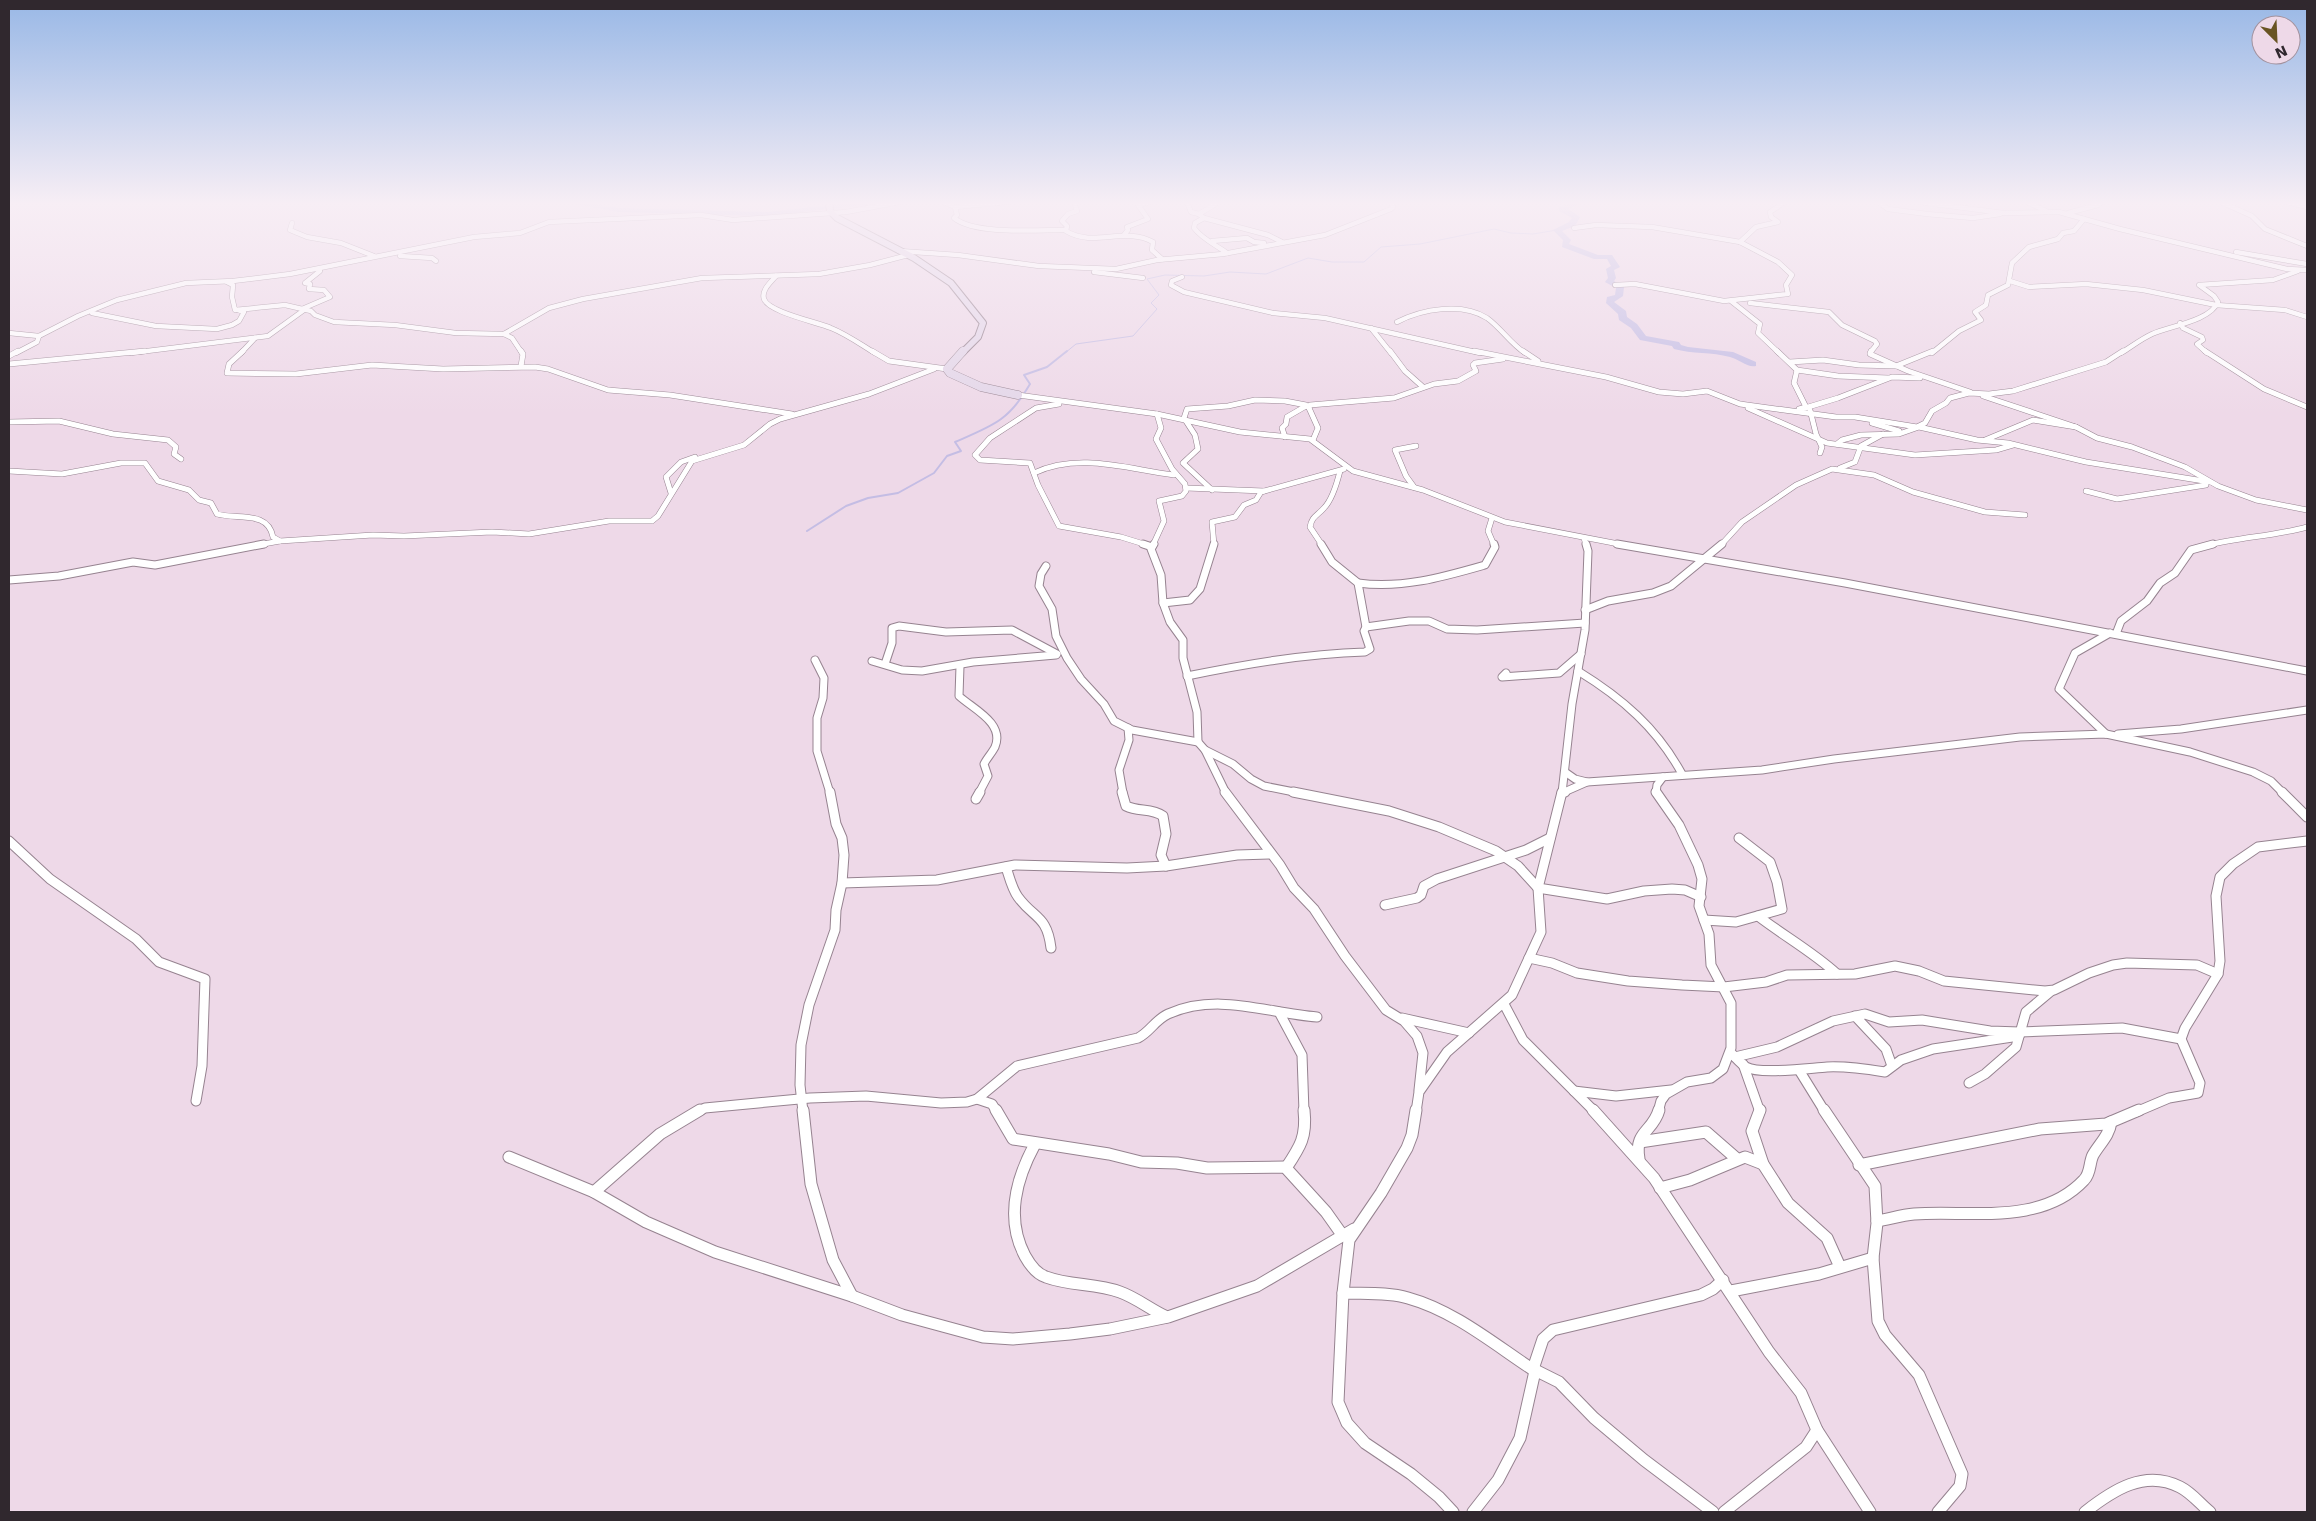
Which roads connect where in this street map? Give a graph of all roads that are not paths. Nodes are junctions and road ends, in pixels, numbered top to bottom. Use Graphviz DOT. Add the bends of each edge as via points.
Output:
graph roads {
  1 [pos="298,273"];
  2 [pos="317,273"];
  3 [pos="822,273"];
  4 [pos="936,273"];
  5 [pos="1099,273"];
  6 [pos="1790,273"];
  7 [pos="2011,273"];
  8 [pos="2288,273"];
  9 [pos="312,276"];
  10 [pos="1182,277"];
  11 [pos="775,278"];
  12 [pos="1143,278"];
  13 [pos="2010,280"];
  14 [pos="226,281"];
  15 [pos="238,281"];
  16 [pos="233,285"];
  17 [pos="1615,285"];
  18 [pos="2029,286"];
  19 [pos="2004,288"];
  20 [pos="1742,301"];
  21 [pos="1731,302"];
  22 [pos="2216,305"];
  23 [pos="303,309"];
  24 [pos="238,310"];
  25 [pos="86,313"];
  26 [pos="2307,317"];
  27 [pos="1397,322"];
  28 [pos="2180,324"];
  29 [pos="1371,328"];
  30 [pos="9,333"];
  31 [pos="504,334"];
  32 [pos="39,336"];
  33 [pos="255,338"];
  34 [pos="9,356"];
  35 [pos="1509,358"];
  36 [pos="1790,362"];
  37 [pos="9,364"];
  38 [pos="1544,365"];
  39 [pos="522,366"];
  40 [pos="1896,366"];
  41 [pos="934,368"];
  42 [pos="947,369"];
  43 [pos="1796,370"];
  44 [pos="1888,378"];
  45 [pos="1929,378"];
  46 [pos="1423,387"];
  47 [pos="1973,393"];
  48 [pos="1018,395"];
  49 [pos="1073,402"];
  50 [pos="1740,404"];
  51 [pos="1308,407"];
  52 [pos="2307,407"];
  53 [pos="1808,409"];
  54 [pos="794,414"];
  55 [pos="1157,414"];
  56 [pos="1184,418"];
  57 [pos="1864,418"];
  58 [pos="9,422"];
  59 [pos="1917,427"];
  60 [pos="2076,428"];
  61 [pos="1906,432"];
  62 [pos="1883,434"];
  63 [pos="1285,437"];
  64 [pos="1818,438"];
  65 [pos="1313,440"];
  66 [pos="1985,441"];
  67 [pos="1837,444"];
  68 [pos="2014,445"];
  69 [pos="1416,446"];
  70 [pos="1860,446"];
  71 [pos="1820,453"];
  72 [pos="700,458"];
  73 [pos="181,459"];
  74 [pos="1029,462"];
  75 [pos="1053,465"];
  76 [pos="1343,469"];
  77 [pos="1836,469"];
  78 [pos="9,471"];
  79 [pos="1034,473"];
  80 [pos="1174,475"];
  81 [pos="2212,483"];
  82 [pos="1414,487"];
  83 [pos="1186,488"];
  84 [pos="1212,490"];
  85 [pos="1266,491"];
  86 [pos="2086,491"];
  87 [pos="671,493"];
  88 [pos="2307,510"];
  89 [pos="2025,515"];
  90 [pos="1492,518"];
  91 [pos="2307,527"];
  92 [pos="1584,538"];
  93 [pos="280,541"];
  94 [pos="1152,547"];
  95 [pos="1704,560"];
  96 [pos="1046,566"];
  97 [pos="9,580"];
  98 [pos="1359,585"];
  99 [pos="1164,603"];
  100 [pos="1585,610"];
  101 [pos="1585,623"];
  102 [pos="1366,627"];
  103 [pos="2113,634"];
  104 [pos="1066,653"];
  105 [pos="1057,654"];
  106 [pos="1581,654"];
  107 [pos="815,660"];
  108 [pos="872,661"];
  109 [pos="886,664"];
  110 [pos="960,666"];
  111 [pos="1578,671"];
  112 [pos="2307,671"];
  113 [pos="1506,673"];
  114 [pos="1187,676"];
  115 [pos="2307,710"];
  116 [pos="1128,728"];
  117 [pos="2106,734"];
  118 [pos="2115,735"];
  119 [pos="1198,742"];
  120 [pos="1206,750"];
  121 [pos="1565,772"];
  122 [pos="1682,774"];
  123 [pos="1662,777"];
  124 [pos="1587,782"];
  125 [pos="1562,792"];
  126 [pos="976,799"];
  127 [pos="2307,817"];
  128 [pos="1550,838"];
  129 [pos="1739,838"];
  130 [pos="9,841"];
  131 [pos="2307,841"];
  132 [pos="1496,851"];
  133 [pos="1517,853"];
  134 [pos="1269,854"];
  135 [pos="1505,857"];
  136 [pos="1166,866"];
  137 [pos="1006,867"];
  138 [pos="842,883"];
  139 [pos="1538,888"];
  140 [pos="1701,898"];
  141 [pos="1385,905"];
  142 [pos="1758,916"];
  143 [pos="1704,920"];
  144 [pos="1051,948"];
  145 [pos="1529,958"];
  146 [pos="1837,974"];
  147 [pos="2218,974"];
  148 [pos="1724,986"];
  149 [pos="2051,991"];
  150 [pos="1504,1004"];
  151 [pos="1279,1012"];
  152 [pos="1395,1016"];
  153 [pos="1855,1016"];
  154 [pos="1318,1017"];
  155 [pos="1469,1033"];
  156 [pos="2020,1034"];
  157 [pos="2181,1039"];
  158 [pos="1732,1054"];
  159 [pos="1743,1064"];
  160 [pos="1892,1066"];
  161 [pos="1799,1070"];
  162 [pos="1969,1083"];
  163 [pos="1674,1089"];
  164 [pos="1574,1091"];
  165 [pos="1419,1092"];
  166 [pos="801,1099"];
  167 [pos="977,1099"];
  168 [pos="196,1101"];
  169 [pos="2111,1122"];
  170 [pos="1640,1142"];
  171 [pos="1035,1144"];
  172 [pos="509,1157"];
  173 [pos="1737,1159"];
  174 [pos="1639,1161"];
  175 [pos="1763,1164"];
  176 [pos="1860,1165"];
  177 [pos="1286,1168"];
  178 [pos="1660,1188"];
  179 [pos="594,1192"];
  180 [pos="1877,1221"];
  181 [pos="1356,1228"];
  182 [pos="1344,1236"];
  183 [pos="1873,1258"];
  184 [pos="1840,1267"];
  185 [pos="1723,1280"];
  186 [pos="1731,1292"];
  187 [pos="1342,1293"];
  188 [pos="852,1296"];
  189 [pos="1168,1317"];
  190 [pos="1534,1370"];
  191 [pos="1817,1430"];
  192 [pos="1453,1512"];
  193 [pos="1473,1512"];
  194 [pos="1713,1512"];
  195 [pos="1724,1512"];
  196 [pos="1870,1512"];
  197 [pos="1938,1512"];
  198 [pos="2085,1512"];
  199 [pos="2210,1512"];
  1 -- 9 [label="street"];
  1 -- 15 [label="street"];
  2 -- 9 [label="street"];
  3 -- 11 [label="street"];
  4 -- 42 [label="street" via="951,283 983,324 978,337 952,360"];
  5 -- 12 [label="street"];
  6 -- 20 [label="street" via="1792,275 1786,285 1788,294"];
  7 -- 13 [label="street"];
  8 -- 22 [label="street" via="2273,280 2199,285 2216,299"];
  9 -- 23 [label="street" via="305,282 310,284 308,288 322,289 330,298"];
  10 -- 29 [label="street" via="1171,283 1184,292 1277,314 1315,316"];
  11 -- 31 [label="street" via="693,279 556,305"];
  11 -- 41 [label="street" via="765,289 763,297 774,309 832,328 884,359"];
  13 -- 18 [label="street"];
  13 -- 19 [label="street"];
  14 -- 15 [label="street"];
  14 -- 16 [label="street"];
  14 -- 25 [label="street" via="186,283 117,300"];
  15 -- 16 [label="street"];
  16 -- 24 [label="street" via="234,308"];
  17 -- 21 [label="street" via="1635,284"];
  18 -- 19 [label="street"];
  18 -- 22 [label="street" via="2086,284 2161,292"];
  19 -- 40 [label="street" via="1988,295 1984,307 1975,312 1980,321 1959,331 1930,354"];
  20 -- 21 [label="street"];
  20 -- 40 [label="street" via="1829,312 1849,329 1875,341 1877,344 1870,354"];
  21 -- 36 [label="street" via="1758,321 1758,333"];
  22 -- 26 [label="street" via="2285,310"];
  22 -- 28 [label="street" via="2204,316"];
  23 -- 24 [label="street" via="278,305"];
  23 -- 31 [label="street" via="334,322"];
  23 -- 33 [label="street" via="270,335"];
  24 -- 25 [label="street" via="244,314 235,324 215,330 154,325 108,314"];
  25 -- 32 [label="street"];
  27 -- 38 [label="street" via="1424,311 1477,314 1488,318 1512,343"];
  28 -- 47 [label="street" via="2146,337 2106,362 2013,391"];
  28 -- 52 [label="street" via="2202,337 2204,340 2197,344 2200,348 2249,383"];
  29 -- 35 [label="street"];
  29 -- 46 [label="street" via="1405,371"];
  30 -- 32 [label="street"];
  31 -- 39 [label="street" via="512,338 522,354"];
  32 -- 34 [label="street" via="37,342"];
  33 -- 37 [label="street"];
  33 -- 39 [label="street" via="228,364 227,374 296,374 372,365 443,369"];
  35 -- 38 [label="street"];
  35 -- 46 [label="street" via="1475,363 1476,371 1461,380"];
  36 -- 40 [label="street" via="1823,360"];
  36 -- 43 [label="street"];
  38 -- 50 [label="street" via="1659,392 1712,392"];
  39 -- 54 [label="street" via="548,369 608,390 670,394"];
  40 -- 45 [label="street"];
  41 -- 42 [label="street"];
  41 -- 54 [label="street" via="869,394"];
  42 -- 48 [label="street" via="981,387"];
  43 -- 44 [label="street"];
  43 -- 53 [label="street" via="1794,383"];
  44 -- 45 [label="street"];
  44 -- 53 [label="street"];
  45 -- 47 [label="street"];
  46 -- 51 [label="street" via="1394,398"];
  47 -- 59 [label="street" via="1950,398"];
  47 -- 60 [label="street"];
  48 -- 49 [label="street"];
  49 -- 55 [label="street"];
  49 -- 74 [label="street" via="1036,408 990,438 975,455 980,460"];
  50 -- 53 [label="street" via="1787,410"];
  50 -- 64 [label="street"];
  51 -- 56 [label="street" via="1276,400 1252,400 1228,406 1188,408"];
  51 -- 63 [label="street" via="1287,417 1282,428"];
  51 -- 65 [label="street" via="1319,427"];
  53 -- 57 [label="street"];
  53 -- 64 [label="street"];
  54 -- 72 [label="street" via="770,424 744,444"];
  55 -- 56 [label="street"];
  55 -- 80 [label="street" via="1161,428 1156,439 1165,451"];
  56 -- 63 [label="street" via="1240,432"];
  56 -- 84 [label="street" via="1195,435 1198,450 1182,463"];
  57 -- 59 [label="street"];
  57 -- 61 [label="street" via="1883,428"];
  58 -- 73 [label="street" via="59,421 113,434 168,440 176,447 174,454"];
  59 -- 61 [label="street"];
  59 -- 66 [label="street"];
  60 -- 66 [label="street" via="2033,420"];
  60 -- 81 [label="street" via="2185,467"];
  61 -- 62 [label="street"];
  62 -- 67 [label="street" via="1862,435"];
  62 -- 70 [label="street"];
  63 -- 65 [label="street"];
  64 -- 67 [label="street"];
  64 -- 71 [label="street" via="1822,447"];
  65 -- 76 [label="street"];
  66 -- 68 [label="street"];
  67 -- 70 [label="street"];
  68 -- 70 [label="street" via="1986,451 1915,455"];
  68 -- 81 [label="street"];
  69 -- 82 [label="street" via="1395,450"];
  70 -- 77 [label="street" via="1855,462"];
  72 -- 87 [label="street" via="692,460"];
  72 -- 87 [label="street" via="681,462 666,477"];
  74 -- 75 [label="street"];
  74 -- 79 [label="street"];
  75 -- 79 [label="street"];
  75 -- 80 [label="street" via="1099,463"];
  76 -- 82 [label="street"];
  76 -- 85 [label="street"];
  76 -- 98 [label="street" via="1334,493 1326,507 1312,518 1310,527 1332,562"];
  77 -- 89 [label="street" via="1874,476 1913,492 1985,512"];
  77 -- 95 [label="street" via="1817,474 1785,492 1742,522"];
  78 -- 93 [label="street" via="65,473 142,462 158,481 189,490 199,500 211,503 217,514 258,518 269,523 273,537"];
  79 -- 94 [label="street" via="1057,524"];
  80 -- 83 [label="street" via="1186,484"];
  81 -- 86 [label="street" via="2117,499"];
  81 -- 88 [label="street" via="2261,502"];
  82 -- 90 [label="street"];
  83 -- 84 [label="street"];
  83 -- 94 [label="street" via="1182,496 1159,501 1165,520 1162,533"];
  84 -- 85 [label="street"];
  85 -- 99 [label="street" via="1244,505 1232,518 1212,522 1214,546 1200,589 1190,600"];
  87 -- 93 [label="street" via="658,516 650,521 609,521 529,534 373,535"];
  90 -- 92 [label="street"];
  90 -- 98 [label="street" via="1488,531 1495,547 1485,565 1415,584"];
  91 -- 103 [label="street" via="2286,533 2236,538 2191,550 2175,573 2121,621"];
  92 -- 95 [label="street"];
  92 -- 100 [label="street" via="1588,551"];
  93 -- 97 [label="street" via="154,565 133,562 59,576"];
  94 -- 99 [label="street" via="1161,575"];
  95 -- 100 [label="street" via="1662,590"];
  95 -- 103 [label="street" via="1802,575"];
  96 -- 104 [label="street" via="1039,576 1041,594 1052,608 1053,626"];
  98 -- 102 [label="street"];
  99 -- 114 [label="street" via="1170,622 1183,640"];
  100 -- 101 [label="street"];
  101 -- 102 [label="street" via="1477,630 1448,629 1429,621 1409,621"];
  101 -- 106 [label="street"];
  102 -- 114 [label="street" via="1364,631 1370,649 1366,652 1270,660"];
  103 -- 112 [label="street"];
  103 -- 117 [label="street" via="2075,653 2059,689"];
  104 -- 105 [label="street"];
  104 -- 116 [label="street" via="1084,683 1105,705 1109,716"];
  105 -- 109 [label="street" via="1012,630 946,632 899,626 892,628"];
  105 -- 110 [label="street"];
  106 -- 111 [label="street"];
  106 -- 113 [label="street" via="1559,673 1502,677"];
  107 -- 138 [label="street" via="824,678 817,718 817,751 842,838"];
  108 -- 109 [label="street"];
  109 -- 110 [label="street" via="902,670 922,671"];
  110 -- 126 [label="street" via="959,696 991,722 996,734 996,744 984,764 988,776"];
  111 -- 121 [label="street"];
  111 -- 122 [label="street" via="1616,694 1657,733"];
  114 -- 119 [label="street" via="1197,712"];
  115 -- 118 [label="street" via="2181,729"];
  116 -- 119 [label="street"];
  116 -- 136 [label="street" via="1131,736 1119,768 1126,806 1156,811 1163,816 1166,834 1160,855"];
  117 -- 118 [label="street"];
  117 -- 122 [label="street" via="2020,737 1762,770"];
  118 -- 127 [label="street" via="2211,758 2263,776"];
  119 -- 120 [label="street"];
  120 -- 132 [label="street" via="1264,786 1396,813"];
  120 -- 134 [label="street" via="1227,795"];
  121 -- 124 [label="street"];
  121 -- 125 [label="street"];
  122 -- 123 [label="street"];
  123 -- 124 [label="street"];
  123 -- 140 [label="street" via="1656,794 1678,825 1698,865 1702,879"];
  124 -- 125 [label="street"];
  125 -- 128 [label="street"];
  128 -- 133 [label="street"];
  128 -- 139 [label="street"];
  129 -- 142 [label="street" via="1770,862 1777,882 1782,909"];
  130 -- 168 [label="street" via="50,879 136,939 159,962 205,979 208,991 205,1041"];
  131 -- 147 [label="street" via="2258,847 2233,864 2220,878 2216,896"];
  132 -- 133 [label="street"];
  132 -- 135 [label="street"];
  133 -- 135 [label="street"];
  134 -- 136 [label="street"];
  134 -- 152 [label="street" via="1330,931 1380,1002"];
  135 -- 139 [label="street"];
  135 -- 141 [label="street" via="1428,883 1417,898"];
  136 -- 137 [label="street"];
  137 -- 138 [label="street" via="937,880"];
  137 -- 144 [label="street" via="1017,896 1044,922"];
  138 -- 166 [label="street" via="834,935 810,1005 802,1045"];
  139 -- 140 [label="street" via="1607,899 1644,891 1682,889"];
  139 -- 145 [label="street" via="1542,932"];
  140 -- 143 [label="street" via="1699,906"];
  142 -- 143 [label="street" via="1736,922"];
  142 -- 146 [label="street" via="1814,954"];
  143 -- 148 [label="street" via="1710,938 1711,966"];
  145 -- 148 [label="street" via="1577,973 1628,981"];
  145 -- 150 [label="street" via="1512,995"];
  146 -- 148 [label="street" via="1791,975 1766,982"];
  146 -- 149 [label="street" via="1895,966 1949,982"];
  147 -- 149 [label="street" via="2197,965 2113,965"];
  147 -- 157 [label="street"];
  148 -- 158 [label="street" via="1732,1009"];
  149 -- 156 [label="street" via="2032,1004 2024,1015"];
  150 -- 155 [label="street"];
  150 -- 164 [label="street" via="1523,1040"];
  151 -- 154 [label="street"];
  151 -- 167 [label="street" via="1230,1004 1201,1004 1161,1018 1154,1022 1149,1032 1138,1038 1017,1066"];
  151 -- 177 [label="street" via="1302,1055 1306,1129"];
  152 -- 155 [label="street"];
  152 -- 165 [label="street" via="1408,1024 1419,1039 1423,1053"];
  153 -- 156 [label="street" via="1867,1014 1888,1022 1922,1020"];
  153 -- 158 [label="street" via="1833,1021 1777,1047"];
  153 -- 160 [label="street" via="1886,1049"];
  155 -- 165 [label="street" via="1447,1052"];
  156 -- 157 [label="street" via="2122,1028"];
  156 -- 160 [label="street" via="1941,1048 1905,1058"];
  156 -- 162 [label="street" via="2016,1047 1985,1074"];
  157 -- 169 [label="street" via="2200,1083 2198,1092 2169,1098"];
  158 -- 159 [label="street"];
  158 -- 163 [label="street" via="1723,1069 1712,1078 1687,1082"];
  159 -- 161 [label="street" via="1758,1070"];
  159 -- 175 [label="street" via="1760,1107 1752,1131"];
  160 -- 161 [label="street" via="1881,1072 1828,1067"];
  161 -- 176 [label="street"];
  163 -- 164 [label="street" via="1619,1096"];
  163 -- 170 [label="street" via="1661,1101 1657,1117"];
  164 -- 174 [label="street"];
  165 -- 181 [label="street" via="1407,1148"];
  166 -- 167 [label="street" via="866,1096 941,1103"];
  166 -- 179 [label="street" via="730,1104 693,1113 647,1144"];
  166 -- 188 [label="street" via="810,1184 833,1260"];
  167 -- 171 [label="street" via="992,1104 1013,1140"];
  169 -- 176 [label="street" via="2040,1129"];
  169 -- 180 [label="street" via="2108,1137 2093,1155 2084,1180 2040,1208 1912,1214"];
  170 -- 173 [label="street" via="1706,1132"];
  170 -- 174 [label="street" via="1636,1150"];
  171 -- 177 [label="street" via="1109,1154 1141,1162 1207,1168"];
  171 -- 189 [label="street" via="1020,1178 1013,1219 1014,1232 1031,1266 1043,1277 1119,1292"];
  172 -- 179 [label="street"];
  173 -- 175 [label="street" via="1745,1157"];
  173 -- 178 [label="street" via="1690,1180"];
  174 -- 178 [label="street"];
  175 -- 184 [label="street" via="1788,1203 1827,1238"];
  176 -- 180 [label="street" via="1876,1186"];
  177 -- 182 [label="street"];
  178 -- 185 [label="street"];
  179 -- 188 [label="street" via="676,1237 789,1278"];
  180 -- 183 [label="street"];
  181 -- 182 [label="street"];
  181 -- 187 [label="street" via="1347,1248"];
  182 -- 189 [label="street" via="1258,1286"];
  183 -- 184 [label="street"];
  183 -- 197 [label="street" via="1878,1320 1882,1330 1918,1375 1962,1474 1960,1486"];
  184 -- 186 [label="street"];
  185 -- 186 [label="street"];
  185 -- 190 [label="street" via="1701,1295 1553,1330 1543,1339"];
  186 -- 191 [label="street" via="1800,1394"];
  187 -- 190 [label="street" via="1407,1298 1427,1304"];
  187 -- 192 [label="street" via="1338,1402 1347,1422 1365,1443 1411,1474"];
  188 -- 189 [label="street" via="937,1326 983,1337 1102,1330"];
  190 -- 193 [label="street" via="1520,1438 1498,1480"];
  190 -- 194 [label="street" via="1559,1382 1629,1448"];
  191 -- 195 [label="street" via="1806,1446"];
  191 -- 196 [label="street"];
  198 -- 199 [label="street" via="2113,1490 2135,1482 2153,1481 2179,1487"];
}
